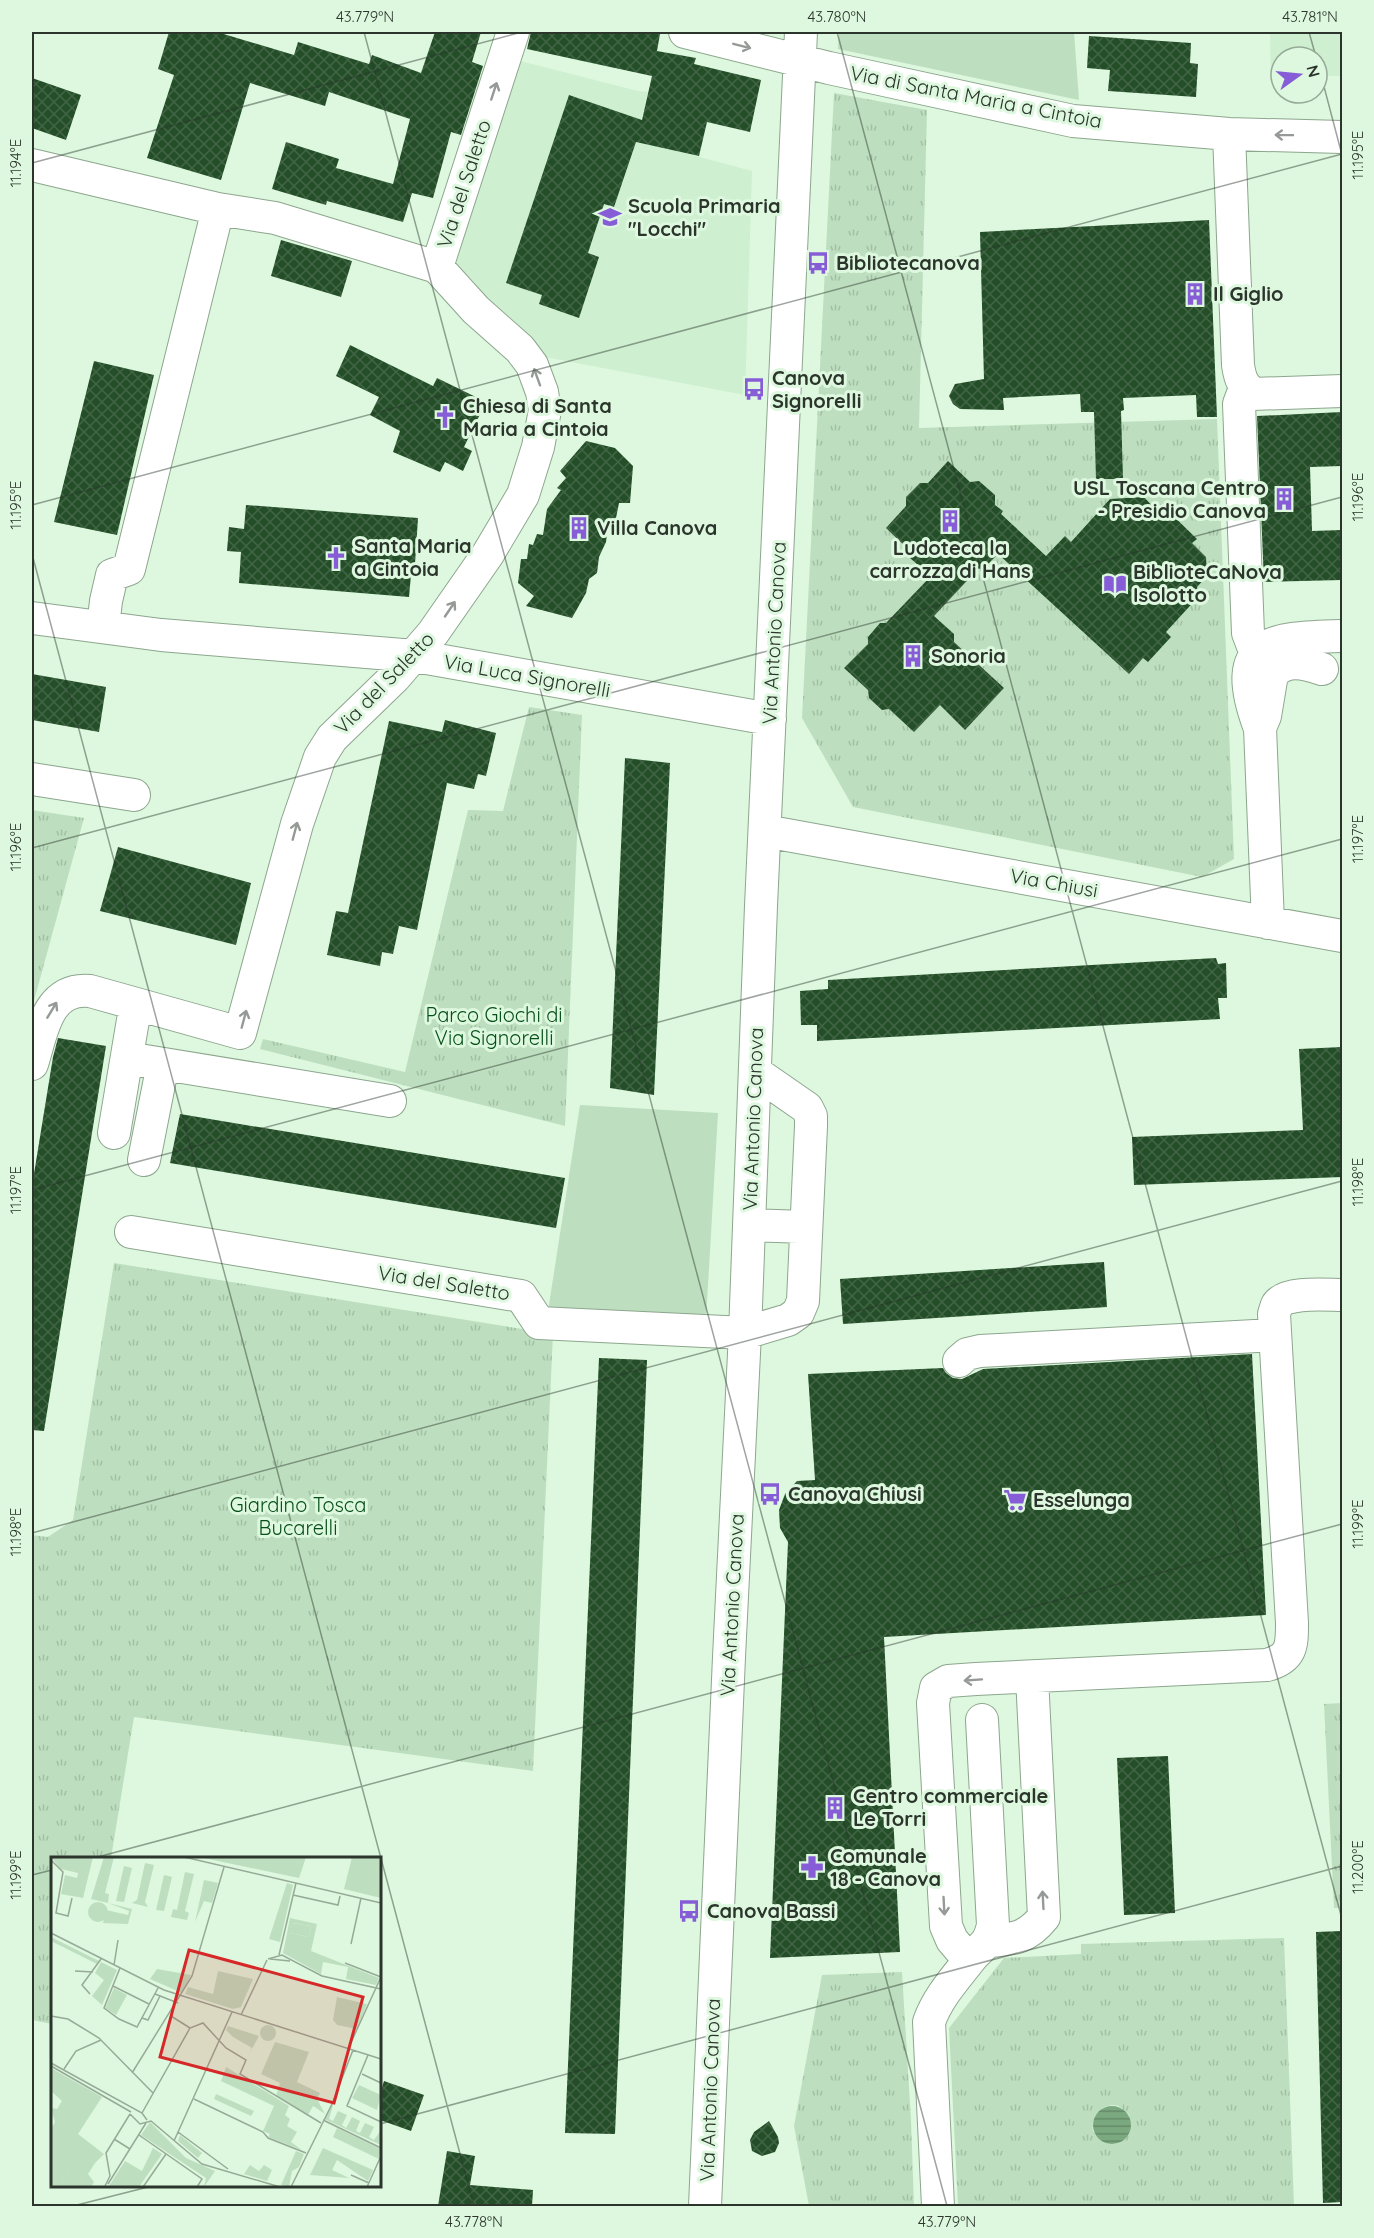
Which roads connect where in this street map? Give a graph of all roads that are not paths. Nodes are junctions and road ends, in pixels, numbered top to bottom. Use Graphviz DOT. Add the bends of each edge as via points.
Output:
graph roads {
  1 [pos="513,32"];
  2 [pos="698,33"];
  3 [pos="800,46"];
  4 [pos="1230,134"];
  5 [pos="1342,137"];
  6 [pos="32,165"];
  7 [pos="218,209"];
  8 [pos="437,267"];
  9 [pos="1245,388"];
  10 [pos="1342,391"];
  11 [pos="32,618"];
  12 [pos="103,627"];
  13 [pos="1342,636"];
  14 [pos="415,656"];
  15 [pos="1264,664"];
  16 [pos="1322,669"];
  17 [pos="770,719"];
  18 [pos="32,779"];
  19 [pos="134,795"];
  20 [pos="765,831"];
  21 [pos="1268,923"];
  22 [pos="1342,936"];
  23 [pos="133,1020"];
  24 [pos="127,1058"];
  25 [pos="32,1064"];
  26 [pos="163,1064"];
  27 [pos="755,1071"];
  28 [pos="390,1101"];
  29 [pos="114,1133"];
  30 [pos="144,1160"];
  31 [pos="749,1225"];
  32 [pos="806,1227"];
  33 [pos="131,1232"];
  34 [pos="1342,1295"];
  35 [pos="745,1333"];
  36 [pos="1274,1335"];
  37 [pos="959,1361"];
  38 [pos="1032,1677"];
  39 [pos="982,1720"];
  40 [pos="979,1950"];
  41 [pos="705,2206"];
  42 [pos="938,2206"];
  8 -- 1 [label="street, Via del Saletto, one-way"];
  2 -- 3 [label="street, Via di Santa Maria a Cintoia, one-way"];
  3 -- 4 [label="street, Via di Santa Maria a Cintoia" via="1073,121"];
  3 -- 17 [label="street, Via Antonio Canova"];
  5 -- 4 [label="street, Via di Santa Maria a Cintoia, one-way"];
  4 -- 9 [label="street" via="1238,365"];
  6 -- 7 [label="street"];
  7 -- 8 [label="street" via="275,218"];
  7 -- 12 [label="street" via="129,569 112,575"];
  14 -- 8 [label="street, Via del Saletto, one-way" via="488,554 523,495 545,410 532,365"];
  9 -- 10 [label="street" via="1253,394 1270,395"];
  9 -- 15 [label="street" via="1239,404 1248,633"];
  11 -- 12 [label="street, Via Luca Signorelli"];
  12 -- 14 [label="street, Via Luca Signorelli"];
  13 -- 15 [label="street" via="1281,640 1265,646"];
  14 -- 17 [label="street, Via Luca Signorelli"];
  25 -- 14 [label="street, Via del Saletto, one-way" via="50,1011 67,993 79,990 240,1033 297,824 320,757 332,738"];
  15 -- 16 [label="street" via="1277,669 1298,663"];
  15 -- 21 [label="street" via="1265,716 1260,728"];
  17 -- 20 [label="street, Via Antonio Canova"];
  18 -- 19 [label="street"];
  20 -- 21 [label="street, Via Chiusi"];
  20 -- 27 [label="street, Via Antonio Canova"];
  21 -- 22 [label="street, Via Chiusi"];
  23 -- 24 [label="street"];
  24 -- 26 [label="street"];
  24 -- 29 [label="street"];
  26 -- 28 [label="street"];
  26 -- 30 [label="street"];
  27 -- 31 [label="street, Via Antonio Canova"];
  27 -- 32 [label="street" via="807,1108 811,1116"];
  31 -- 32 [label="street"];
  31 -- 35 [label="street, Via Antonio Canova"];
  32 -- 35 [label="street" via="803,1301 798,1313 788,1320"];
  33 -- 35 [label="street, Via del Saletto" via="521,1296 539,1323"];
  34 -- 36 [label="street" via="1286,1298 1278,1303 1274,1314"];
  35 -- 41 [label="street, Via Antonio Canova"];
  36 -- 37 [label="street" via="980,1351"];
  36 -- 38 [label="street" via="1292,1623 1292,1643 1286,1656 1268,1665"];
  40 -- 38 [label="street, one-way" via="1033,1931 1044,1917"];
  38 -- 40 [label="street, one-way" via="948,1681 936,1688 933,1703 946,1926 951,1940"];
  39 -- 40 [label="street" via="993,1925"];
  40 -- 42 [label="street" via="936,2004 929,2022"];
}
